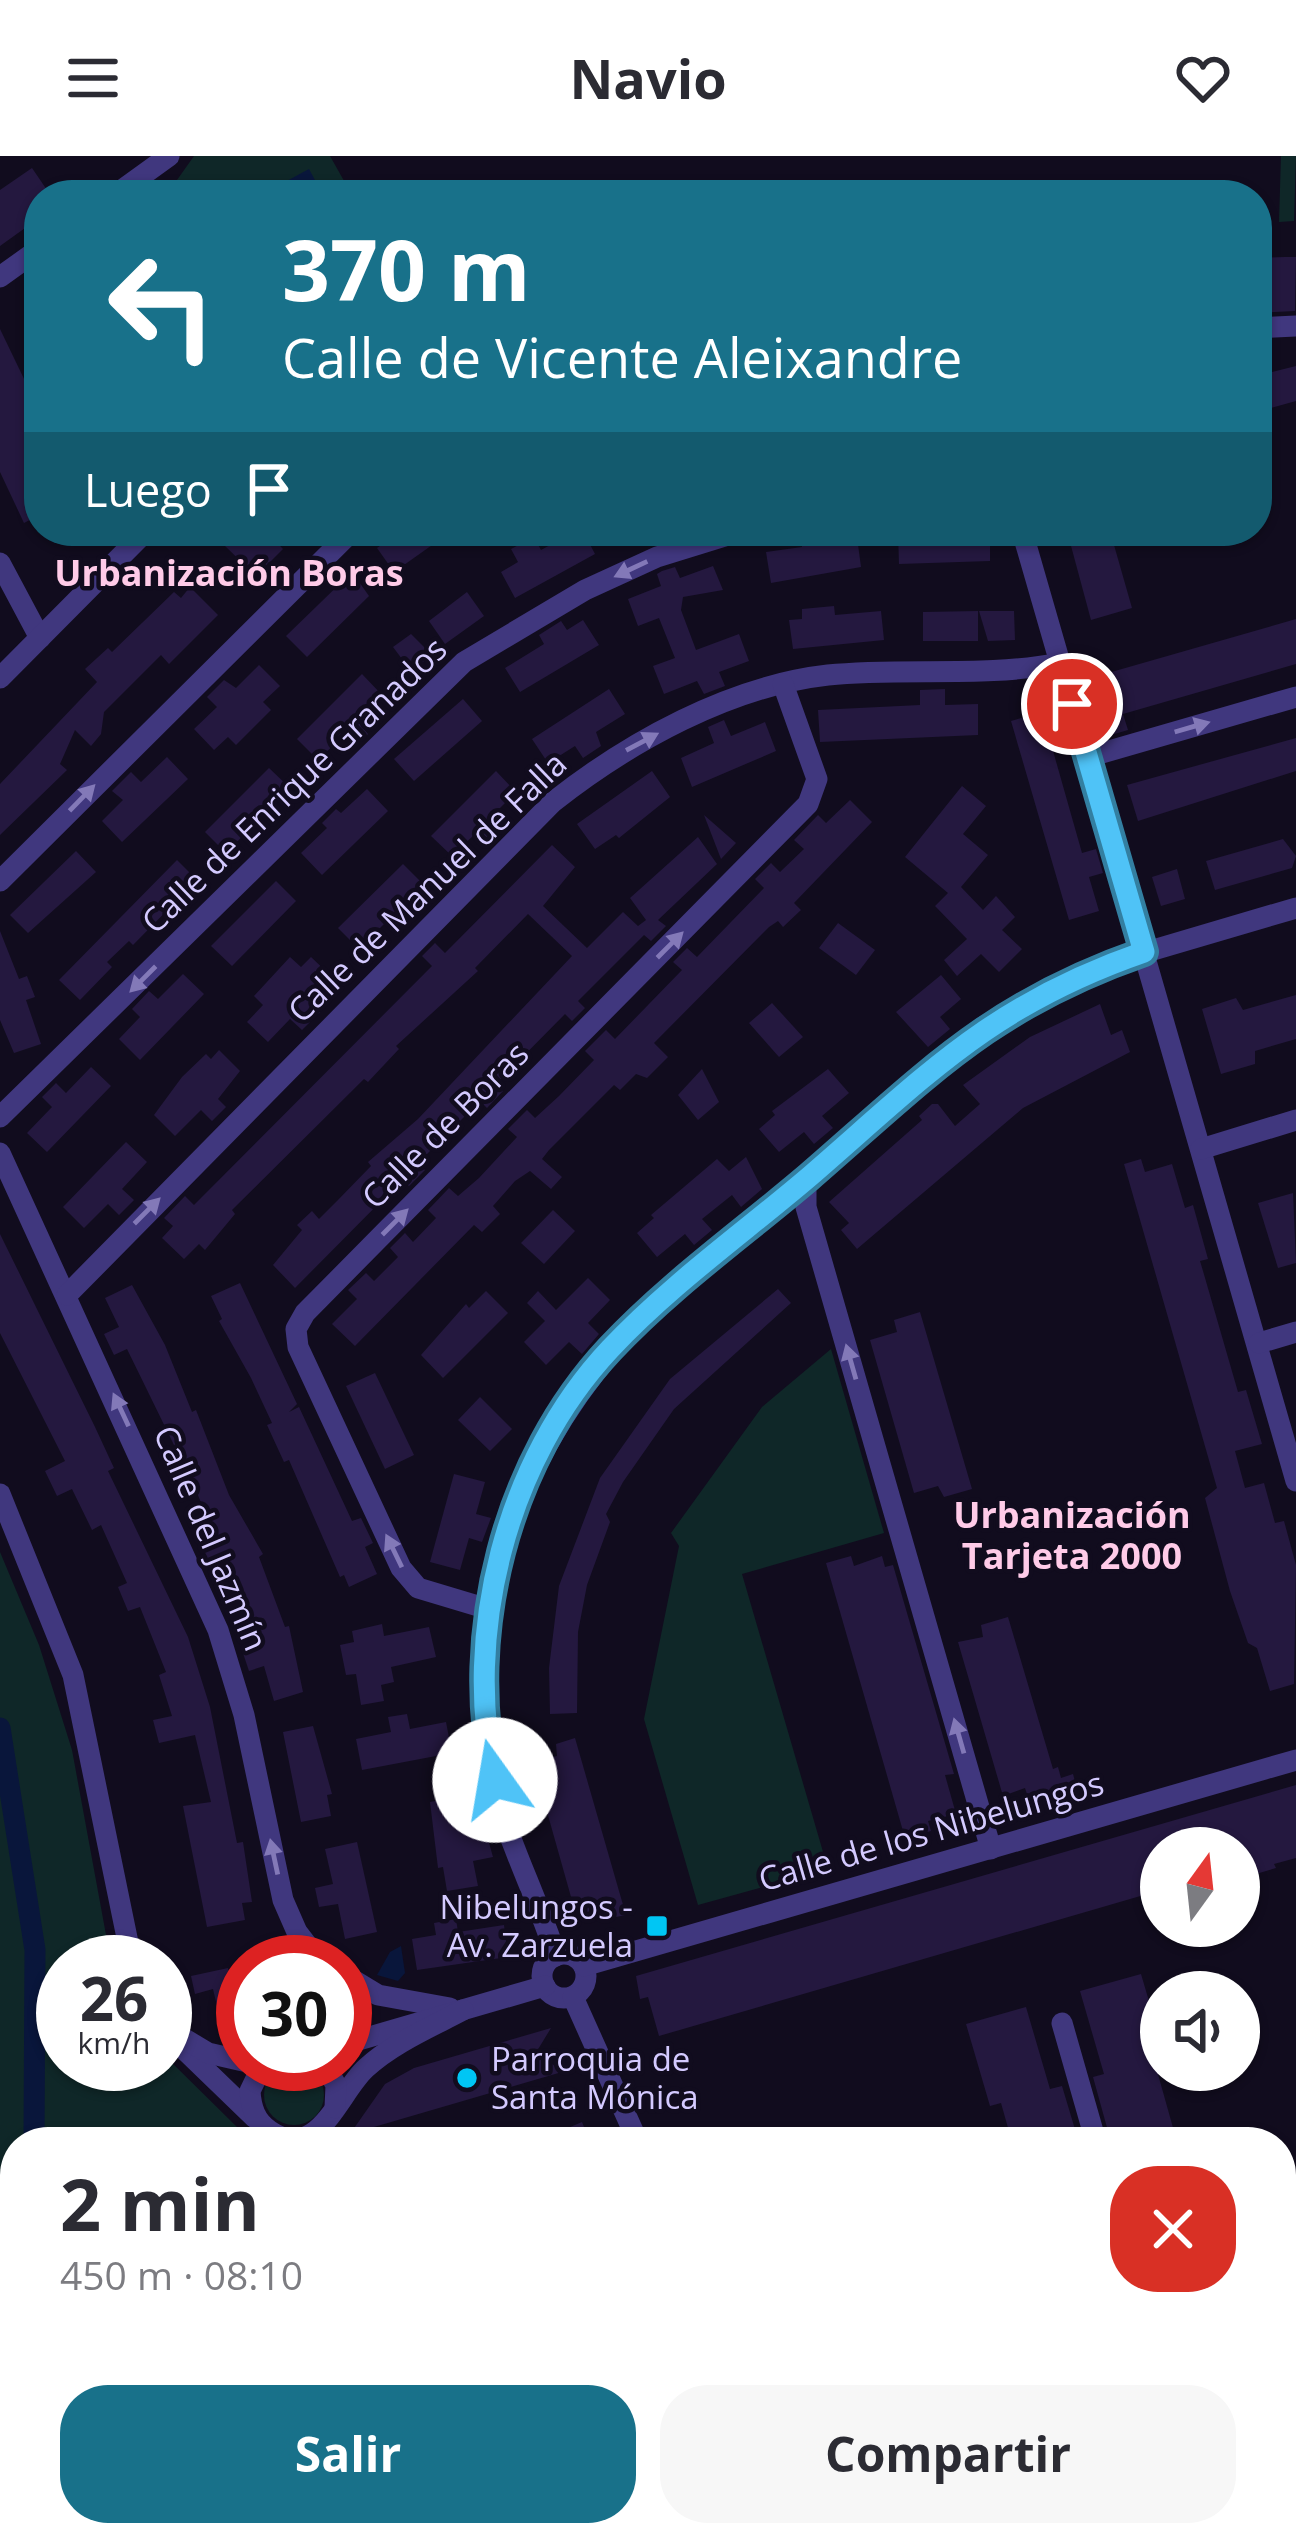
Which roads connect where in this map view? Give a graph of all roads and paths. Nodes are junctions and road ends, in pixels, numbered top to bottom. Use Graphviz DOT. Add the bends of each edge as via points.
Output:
graph roads {
  1 [pos="169,156"];
  2 [pos="136,180"];
  3 [pos="131,546"];
  4 [pos="337,546"];
  5 [pos="693,546"];
  6 [pos="1026,546"];
  7 [pos="0,563"];
  8 [pos="40,638"];
  9 [pos="1060,663"];
  10 [pos="0,678"];
  11 [pos="783,684"];
  12 [pos="1296,698"];
  13 [pos="1088,758"];
  14 [pos="0,881"];
  15 [pos="1296,908"];
  16 [pos="1144,952"];
  17 [pos="0,1117"];
  18 [pos="1296,1120"];
  19 [pos="1201,1149"];
  20 [pos="0,1153"];
  21 [pos="806,1179"];
  22 [pos="67,1295"];
  23 [pos="1296,1332"];
  24 [pos="1258,1343"];
  25 [pos="1296,1481"];
  26 [pos="0,1494"];
  27 [pos="488,1609"];
  28 [pos="1296,1760"];
  29 [pos="991,1849"];
  30 [pos="126,1935"];
  31 [pos="299,1935"];
  32 [pos="556,1956"];
  33 [pos="584,1966"];
  34 [pos="545,1986"];
  35 [pos="372,1988"];
  36 [pos="573,1996"];
  37 [pos="463,2010"];
  38 [pos="1062,2023"];
  39 [pos="372,2036"];
  40 [pos="192,2057"];
  41 [pos="250,2091"];
  42 [pos="335,2091"];
  43 [pos="328,2125"];
  44 [pos="263,2127"];
  45 [pos="266,2127"];
  46 [pos="631,2127"];
  47 [pos="1092,2127"];
  1 -- 2 [label="street"];
  3 -- 8 [label="street"];
  14 -- 4 [label="street, one-way"];
  5 -- 17 [label="street, Calle de Enrique Granados, one-way" via="585,590 464,662"];
  6 -- 9 [label="street"];
  7 -- 8 [label="street"];
  8 -- 10 [label="street"];
  9 -- 11 [label="street, Calle de Manuel de Falla"];
  9 -- 13 [label="street"];
  22 -- 11 [label="street, Calle de Manuel de Falla, one-way" via="553,802 646,739"];
  27 -- 11 [label="street, Calle de Boras, one-way" via="418,1588 401,1568 298,1348 296,1328 808,804 817,779"];
  13 -- 12 [label="street, one-way"];
  13 -- 16 [label="street"];
  15 -- 16 [label="street"];
  16 -- 19 [label="street"];
  16 -- 21 [label="street" via="1040,993 984,1026"];
  18 -- 19 [label="street"];
  19 -- 24 [label="street"];
  20 -- 22 [label="street, Calle del Jazmín"];
  21 -- 27 [label="street" via="607,1352 553,1426 521,1494"];
  29 -- 21 [label="street, one-way" via="806,1207"];
  31 -- 22 [label="street, Calle del Jazmín, one-way" via="283,1900 218,1630"];
  23 -- 24 [label="street"];
  24 -- 25 [label="street"];
  26 -- 30 [label="street" via="73,1675"];
  27 -- 32 [label="street" via="482,1723 511,1845"];
  28 -- 29 [label="street, Calle de los Nibelungos"];
  29 -- 33 [label="street, Calle de los Nibelungos"];
  32 -- 33 [label="street"];
  32 -- 34 [label="street" via="542,1974"];
  33 -- 36 [label="street" via="583,1988"];
  34 -- 36 [label="street"];
  34 -- 37 [label="street"];
  35 -- 37 [label="street"];
  36 -- 46 [label="street"];
  37 -- 39 [label="street"];
  37 -- 43 [label="street" via="368,2066"];
  38 -- 47 [label="street"];
  40 -- 44 [label="street"];
  41 -- 45 [label="street"];
  42 -- 43 [label="street"];
}
